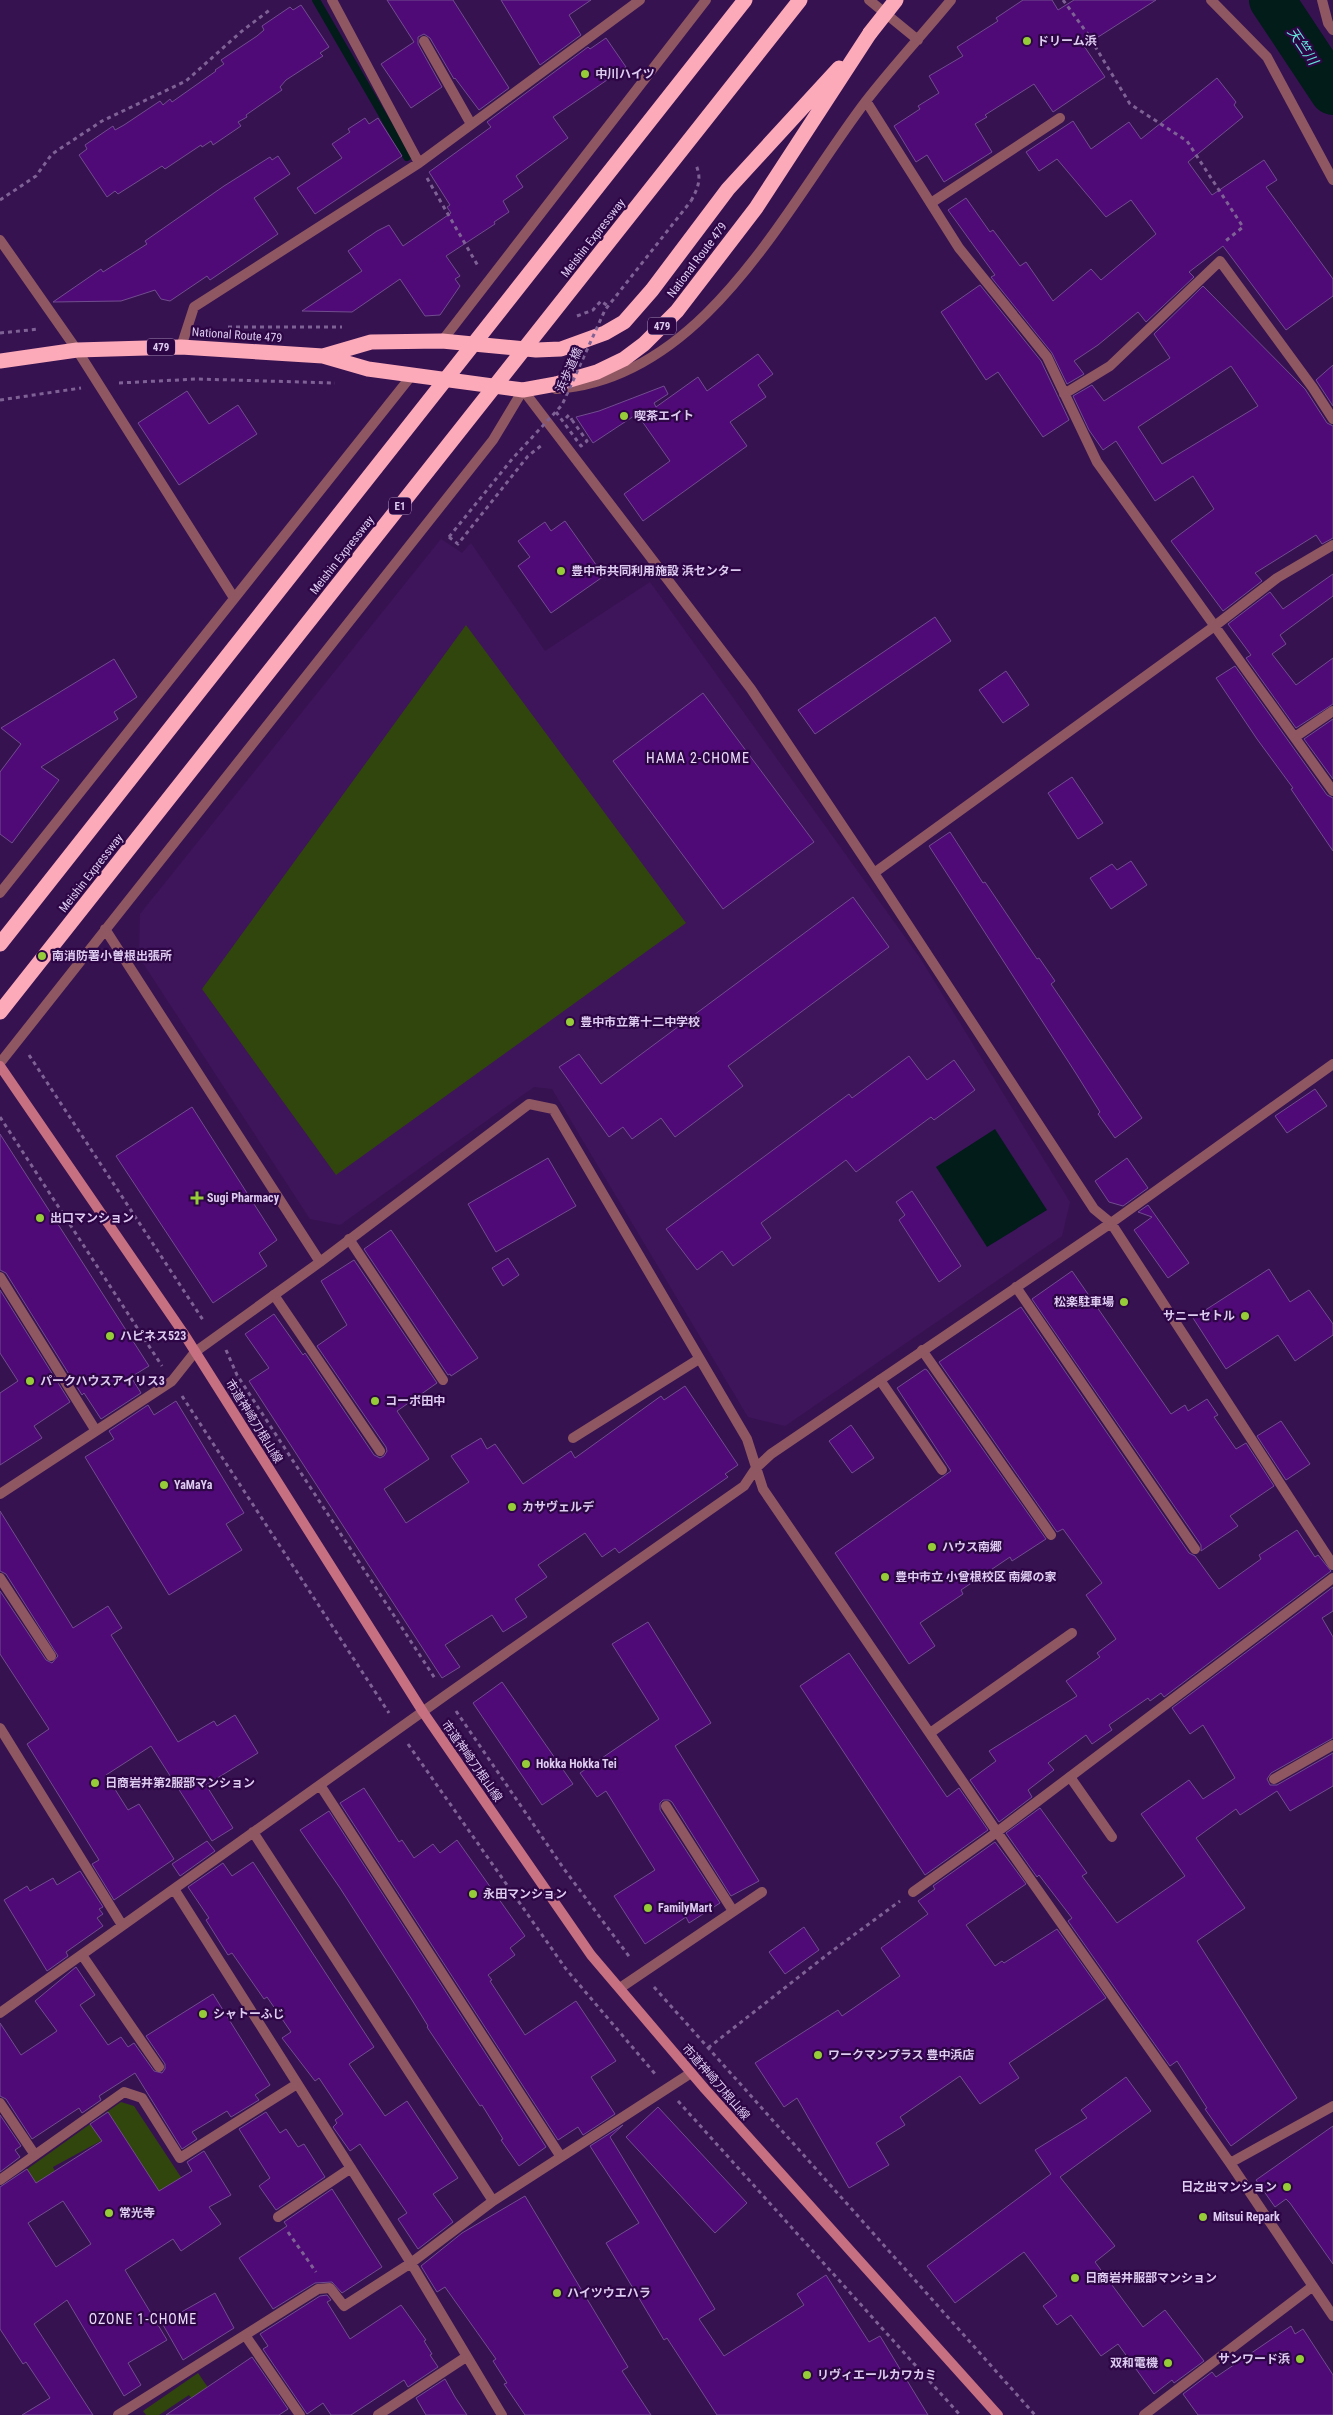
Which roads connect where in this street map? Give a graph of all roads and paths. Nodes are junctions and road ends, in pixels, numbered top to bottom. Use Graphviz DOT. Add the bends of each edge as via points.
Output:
graph roads {
  1 [pos="332,0"];
  2 [pos="640,0"];
  3 [pos="706,0"];
  4 [pos="745,0"];
  5 [pos="800,0"];
  6 [pos="869,0"];
  7 [pos="896,0"];
  8 [pos="951,0"];
  9 [pos="1063,0"];
  10 [pos="1211,0"];
  11 [pos="1322,0"];
  12 [pos="271,9"];
  13 [pos="1333,30"];
  14 [pos="870,33"];
  15 [pos="918,40"];
  16 [pos="424,41"];
  17 [pos="866,101"];
  18 [pos="1060,118"];
  19 [pos="471,124"];
  20 [pos="418,163"];
  21 [pos="1333,180"];
  22 [pos="0,200"];
  23 [pos="691,201"];
  24 [pos="931,203"];
  25 [pos="0,240"];
  26 [pos="1220,261"];
  27 [pos="487,283"];
  28 [pos="442,341"];
  29 [pos="181,347"];
  30 [pos="77,350"];
  31 [pos="323,356"];
  32 [pos="0,361"];
  33 [pos="412,375"];
  34 [pos="338,383"];
  35 [pos="99,385"];
  36 [pos="523,390"];
  37 [pos="1064,394"];
  38 [pos="0,400"];
  39 [pos="556,412"];
  40 [pos="572,420"];
  41 [pos="1333,420"];
  42 [pos="556,434"];
  43 [pos="1333,545"];
  44 [pos="234,598"];
  45 [pos="1216,625"];
  46 [pos="1333,711"];
  47 [pos="1295,737"];
  48 [pos="1333,791"];
  49 [pos="874,873"];
  50 [pos="0,893"];
  51 [pos="105,929"];
  52 [pos="0,944"];
  53 [pos="0,1012"];
  54 [pos="18,1038"];
  55 [pos="0,1064"];
  56 [pos="1333,1064"];
  57 [pos="0,1117"];
  58 [pos="1110,1223"];
  59 [pos="349,1239"];
  60 [pos="320,1262"];
  61 [pos="0,1278"];
  62 [pos="1016,1287"];
  63 [pos="274,1295"];
  64 [pos="203,1320"];
  65 [pos="225,1350"];
  66 [pos="922,1350"];
  67 [pos="195,1352"];
  68 [pos="699,1359"];
  69 [pos="164,1369"];
  70 [pos="443,1380"];
  71 [pos="880,1380"];
  72 [pos="181,1395"];
  73 [pos="96,1430"];
  74 [pos="573,1438"];
  75 [pos="380,1451"];
  76 [pos="756,1468"];
  77 [pos="942,1470"];
  78 [pos="0,1494"];
  79 [pos="1051,1535"];
  80 [pos="1195,1549"];
  81 [pos="1333,1566"];
  82 [pos="0,1578"];
  83 [pos="1333,1578"];
  84 [pos="1072,1633"];
  85 [pos="51,1656"];
  86 [pos="436,1680"];
  87 [pos="456,1710"];
  88 [pos="423,1712"];
  89 [pos="392,1719"];
  90 [pos="0,1728"];
  91 [pos="930,1733"];
  92 [pos="1333,1745"];
  93 [pos="1070,1777"];
  94 [pos="1274,1779"];
  95 [pos="320,1785"];
  96 [pos="666,1806"];
  97 [pos="253,1832"];
  98 [pos="997,1832"];
  99 [pos="1112,1837"];
  100 [pos="174,1889"];
  101 [pos="762,1892"];
  102 [pos="913,1892"];
  103 [pos="734,1911"];
  104 [pos="122,1925"];
  105 [pos="82,1955"];
  106 [pos="641,1972"];
  107 [pos="620,1988"];
  108 [pos="0,2013"];
  109 [pos="708,2048"];
  110 [pos="158,2067"];
  111 [pos="691,2073"];
  112 [pos="298,2084"];
  113 [pos="0,2103"];
  114 [pos="1333,2106"];
  115 [pos="35,2155"];
  116 [pos="560,2156"];
  117 [pos="1230,2162"];
  118 [pos="350,2168"];
  119 [pos="0,2180"];
  120 [pos="493,2202"];
  121 [pos="278,2217"];
  122 [pos="411,2263"];
  123 [pos="1313,2286"];
  124 [pos="330,2288"];
  125 [pos="1333,2316"];
  126 [pos="245,2335"];
  127 [pos="466,2357"];
  128 [pos="118,2415"];
  129 [pos="300,2415"];
  130 [pos="378,2415"];
  131 [pos="502,2415"];
  132 [pos="998,2415"];
  133 [pos="1035,2415"];
  134 [pos="1144,2415"];
  1 -- 20 [label="street"];
  2 -- 19 [label="street"];
  3 -- 27 [label="street"];
  4 -- 52 [label="highway, bridge"];
  5 -- 53 [label="highway, Meishin Expressway / E1, bridge"];
  6 -- 15 [label="street"];
  7 -- 14 [label="highway, National Route 479 / 479, bridge"];
  8 -- 15 [label="street"];
  9 -- 26 [label="path" via="1130,104 1186,142 1243,227 1217,248"];
  10 -- 21 [label="street" via="1267,57"];
  11 -- 13 [label="street"];
  12 -- 22 [label="path" via="242,30 186,81 102,121 52,154 36,176"];
  14 -- 28 [label="highway, National Route 479 / 479" via="728,189 624,322 606,333 561,349 536,350"];
  14 -- 36 [label="highway, National Route 479 / 479" via="756,208 677,311 624,359 571,381"];
  15 -- 17 [label="street"];
  16 -- 19 [label="street"];
  17 -- 24 [label="street"];
  17 -- 36 [label="street" via="777,228 708,312 677,340 642,365 602,382 558,389"];
  18 -- 24 [label="street"];
  19 -- 20 [label="street"];
  20 -- 27 [label="path"];
  20 -- 29 [label="street" via="194,307"];
  23 -- 39 [label="path, 浜歩道橋, bridge" via="605,310"];
  24 -- 37 [label="street" via="959,248 1047,357"];
  25 -- 30 [label="street"];
  26 -- 37 [label="street" via="1110,366"];
  26 -- 41 [label="street"];
  27 -- 28 [label="street"];
  28 -- 31 [label="highway, National Route 479 / 479" via="371,342"];
  29 -- 30 [label="highway, National Route 479 / 479"];
  29 -- 31 [label="highway, National Route 479 / 479"];
  30 -- 32 [label="highway, National Route 479 / 479"];
  30 -- 35 [label="street"];
  31 -- 33 [label="highway, National Route 479 / 479" via="368,370"];
  33 -- 36 [label="highway, National Route 479 / 479"];
  33 -- 44 [label="street"];
  34 -- 35 [label="path" via="197,379"];
  35 -- 38 [label="path"];
  35 -- 44 [label="street"];
  36 -- 42 [label="street"];
  36 -- 51 [label="street" via="492,440"];
  37 -- 45 [label="street" via="1097,462"];
  39 -- 40 [label="path, bridge" via="580,446 587,441"];
  39 -- 42 [label="path, 浜歩道橋, bridge" via="513,458 449,537 458,544 528,456"];
  42 -- 49 [label="street" via="751,689"];
  43 -- 45 [label="street" via="1277,578"];
  44 -- 50 [label="street"];
  45 -- 47 [label="street"];
  45 -- 49 [label="street"];
  46 -- 47 [label="street"];
  47 -- 48 [label="street"];
  49 -- 58 [label="street" via="1094,1209"];
  51 -- 54 [label="street"];
  51 -- 60 [label="street"];
  54 -- 55 [label="street"];
  54 -- 64 [label="path"];
  55 -- 67 [label="street, 市道神崎刀根山線"];
  56 -- 58 [label="street"];
  57 -- 69 [label="path"];
  58 -- 62 [label="street"];
  58 -- 81 [label="street"];
  59 -- 60 [label="street"];
  59 -- 68 [label="street" via="529,1104 552,1109"];
  59 -- 70 [label="street"];
  60 -- 63 [label="street"];
  61 -- 73 [label="street"];
  62 -- 66 [label="street"];
  62 -- 80 [label="street"];
  63 -- 67 [label="street"];
  63 -- 75 [label="street"];
  65 -- 86 [label="path" via="237,1375"];
  66 -- 71 [label="street"];
  66 -- 79 [label="street"];
  67 -- 73 [label="street" via="172,1381"];
  67 -- 88 [label="street, 市道神崎刀根山線"];
  68 -- 74 [label="street"];
  68 -- 76 [label="street" via="746,1439"];
  71 -- 76 [label="street" via="771,1454"];
  71 -- 77 [label="street"];
  72 -- 89 [label="path"];
  73 -- 78 [label="street"];
  76 -- 88 [label="street" via="744,1486"];
  76 -- 91 [label="street" via="763,1489"];
  82 -- 85 [label="street"];
  83 -- 93 [label="street"];
  84 -- 91 [label="street"];
  87 -- 106 [label="path" via="564,1869"];
  88 -- 95 [label="street"];
  88 -- 107 [label="street, 市道神崎刀根山線" via="592,1955"];
  90 -- 104 [label="street"];
  91 -- 98 [label="street"];
  92 -- 94 [label="street"];
  93 -- 98 [label="street"];
  93 -- 99 [label="street"];
  95 -- 97 [label="street"];
  95 -- 116 [label="street"];
  96 -- 103 [label="street"];
  97 -- 100 [label="street"];
  97 -- 120 [label="street"];
  98 -- 102 [label="street"];
  98 -- 117 [label="street"];
  100 -- 104 [label="street"];
  100 -- 112 [label="street"];
  101 -- 103 [label="street"];
  102 -- 109 [label="path"];
  103 -- 106 [label="street"];
  104 -- 105 [label="street"];
  105 -- 108 [label="street"];
  105 -- 110 [label="street"];
  106 -- 107 [label="street"];
  106 -- 109 [label="path"];
  107 -- 111 [label="street, 市道神崎刀根山線"];
  109 -- 133 [label="path"];
  111 -- 116 [label="street"];
  111 -- 132 [label="street, 市道神崎刀根山線"];
  112 -- 115 [label="street" via="180,2158 142,2098 124,2092"];
  112 -- 118 [label="street"];
  113 -- 115 [label="street"];
  114 -- 117 [label="street"];
  115 -- 119 [label="street"];
  116 -- 120 [label="street"];
  117 -- 123 [label="street"];
  118 -- 121 [label="street"];
  118 -- 122 [label="street"];
  120 -- 122 [label="street"];
  121 -- 124 [label="path"];
  122 -- 124 [label="street" via="344,2306"];
  122 -- 127 [label="street"];
  123 -- 125 [label="street"];
  123 -- 134 [label="street"];
  124 -- 126 [label="street" via="318,2289"];
  126 -- 128 [label="street"];
  126 -- 129 [label="street"];
  127 -- 130 [label="street"];
  127 -- 131 [label="street"];
}
